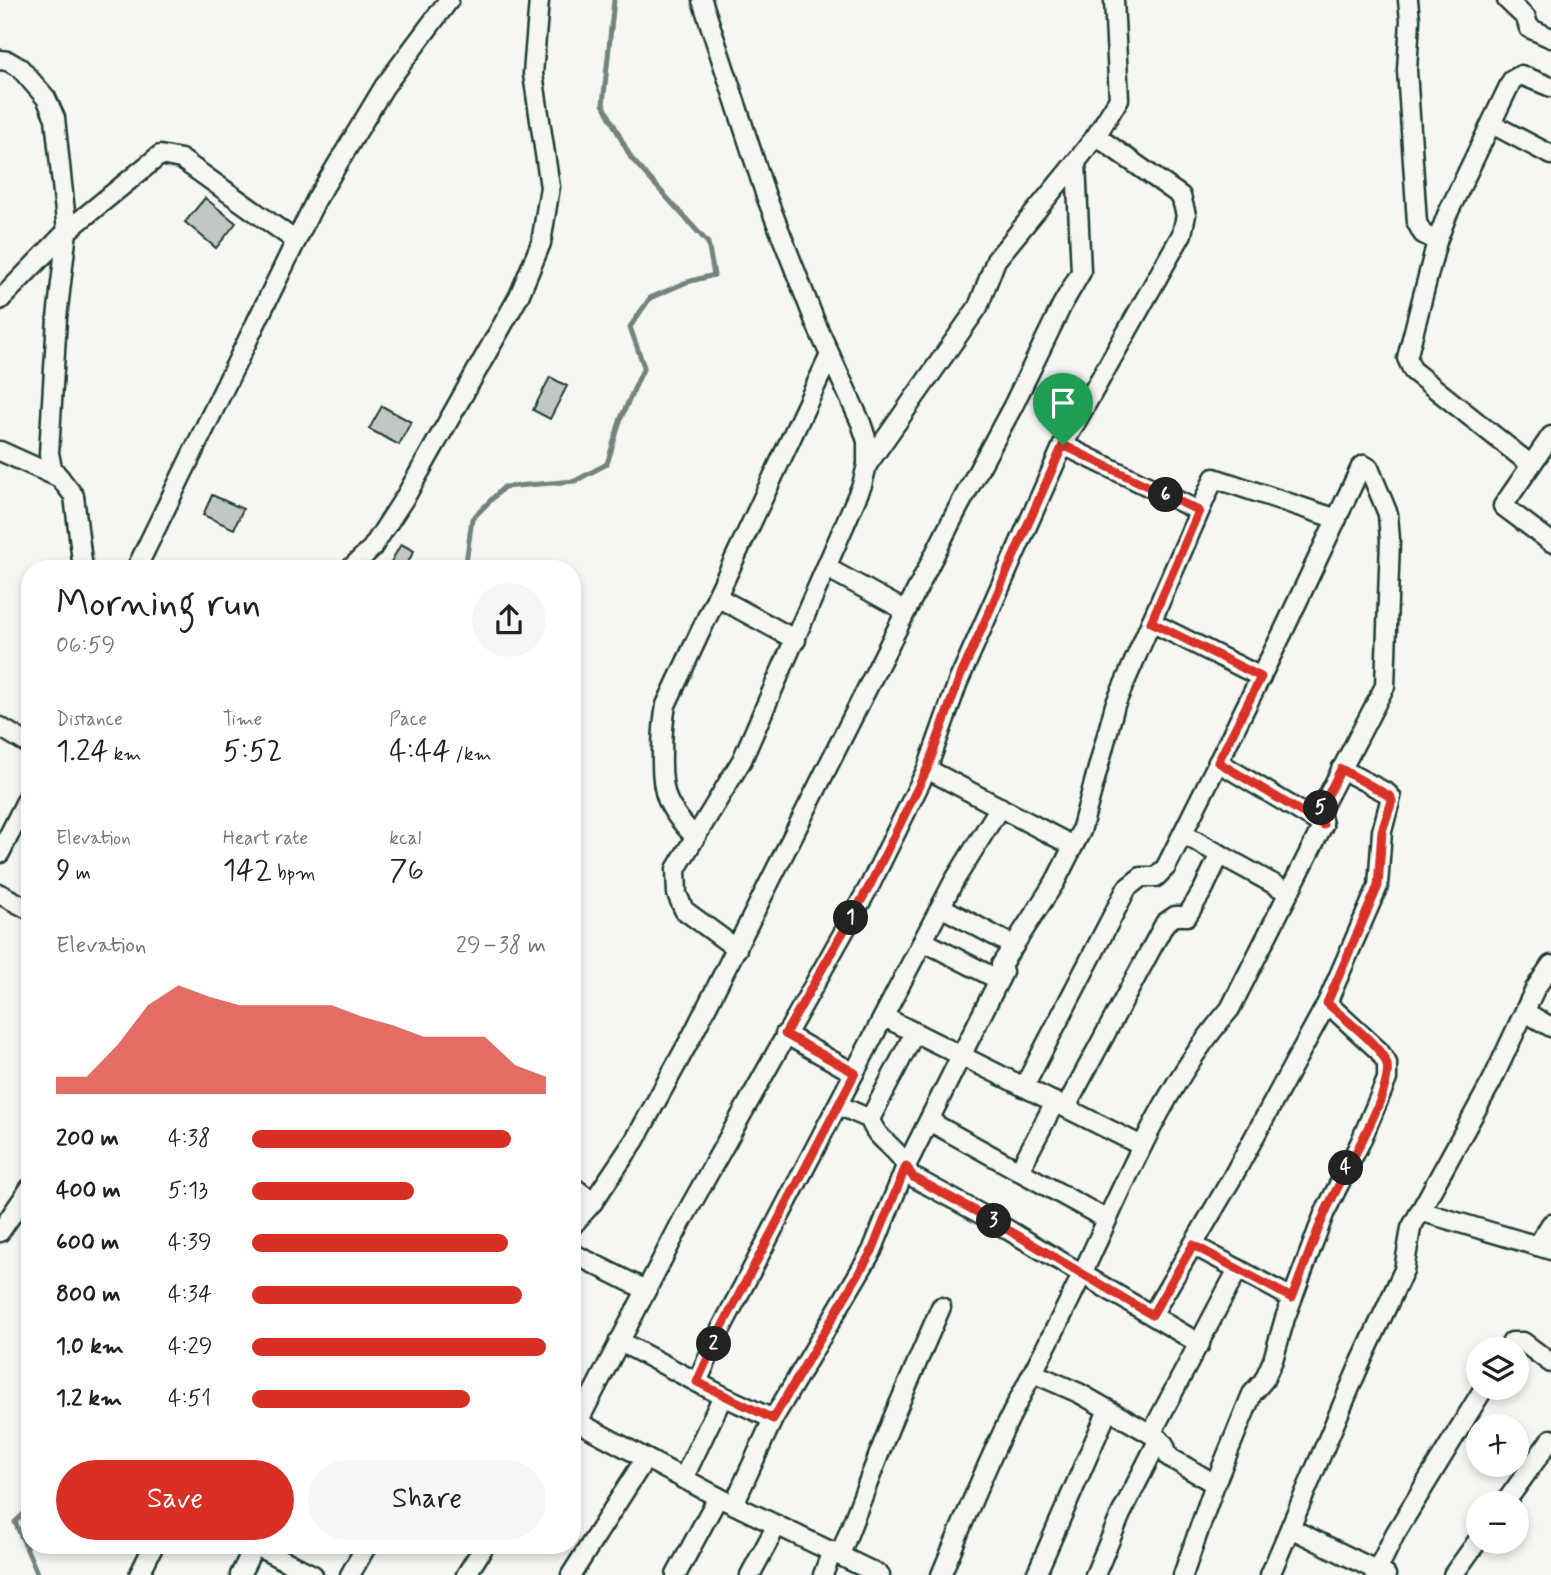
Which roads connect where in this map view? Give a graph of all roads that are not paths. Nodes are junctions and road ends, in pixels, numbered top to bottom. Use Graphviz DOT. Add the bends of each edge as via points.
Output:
graph roads {
  1 [pos="449,0"];
  2 [pos="539,0"];
  3 [pos="702,0"];
  4 [pos="1114,0"];
  5 [pos="1408,0"];
  6 [pos="1507,0"];
  7 [pos="1551,38"];
  8 [pos="0,60"];
  9 [pos="1551,87"];
  10 [pos="1492,124"];
  11 [pos="1096,136"];
  12 [pos="1551,155"];
  13 [pos="1076,162"];
  14 [pos="67,231"];
  15 [pos="296,241"];
  16 [pos="1437,242"];
  17 [pos="0,300"];
  18 [pos="830,355"];
  19 [pos="1551,436"];
  20 [pos="1063,445"];
  21 [pos="0,451"];
  22 [pos="867,465"];
  23 [pos="1531,465"];
  24 [pos="60,478"];
  25 [pos="1199,511"];
  26 [pos="1336,519"];
  27 [pos="1551,542"];
  28 [pos="82,560"];
  29 [pos="140,560"];
  30 [pos="359,560"];
  31 [pos="827,568"];
  32 [pos="717,597"];
  33 [pos="906,611"];
  34 [pos="1151,622"];
  35 [pos="796,640"];
  36 [pos="1261,677"];
  37 [pos="0,727"];
  38 [pos="21,740"];
  39 [pos="1218,762"];
  40 [pos="927,769"];
  41 [pos="1341,769"];
  42 [pos="1000,807"];
  43 [pos="21,811"];
  44 [pos="1323,825"];
  45 [pos="1183,834"];
  46 [pos="695,837"];
  47 [pos="1073,846"];
  48 [pos="0,853"];
  49 [pos="1220,854"];
  50 [pos="1288,892"];
  51 [pos="0,894"];
  52 [pos="21,905"];
  53 [pos="941,906"];
  54 [pos="923,941"];
  55 [pos="1014,946"];
  56 [pos="737,948"];
  57 [pos="1551,965"];
  58 [pos="999,980"];
  59 [pos="1327,1003"];
  60 [pos="1525,1012"];
  61 [pos="884,1017"];
  62 [pos="1551,1027"];
  63 [pos="915,1032"];
  64 [pos="785,1034"];
  65 [pos="962,1055"];
  66 [pos="855,1073"];
  67 [pos="1024,1087"];
  68 [pos="838,1105"];
  69 [pos="1061,1105"];
  70 [pos="870,1119"];
  71 [pos="929,1121"];
  72 [pos="1142,1146"];
  73 [pos="906,1166"];
  74 [pos="1019,1171"];
  75 [pos="581,1193"];
  76 [pos="21,1201"];
  77 [pos="593,1202"];
  78 [pos="1420,1211"];
  79 [pos="581,1216"];
  80 [pos="1107,1219"];
  81 [pos="1551,1224"];
  82 [pos="0,1232"];
  83 [pos="1193,1245"];
  84 [pos="1544,1248"];
  85 [pos="581,1257"];
  86 [pos="1238,1269"];
  87 [pos="1083,1273"];
  88 [pos="646,1290"];
  89 [pos="1292,1298"];
  90 [pos="941,1307"];
  91 [pos="1152,1315"];
  92 [pos="620,1341"];
  93 [pos="1200,1343"];
  94 [pos="1529,1346"];
  95 [pos="1551,1363"];
  96 [pos="1033,1373"];
  97 [pos="697,1382"];
  98 [pos="723,1396"];
  99 [pos="1477,1400"];
  100 [pos="581,1410"];
  101 [pos="1108,1410"];
  102 [pos="773,1419"];
  103 [pos="581,1424"];
  104 [pos="1155,1436"];
  105 [pos="1551,1439"];
  106 [pos="645,1459"];
  107 [pos="684,1479"];
  108 [pos="1215,1484"];
  109 [pos="1514,1491"];
  110 [pos="726,1501"];
  111 [pos="777,1525"];
  112 [pos="1292,1529"];
  113 [pos="836,1553"];
  114 [pos="150,1554"];
  115 [pos="250,1554"];
  116 [pos="272,1554"];
  117 [pos="362,1554"];
  118 [pos="479,1554"];
  119 [pos="1468,1554"];
  120 [pos="1379,1574"];
  121 [pos="139,1575"];
  122 [pos="240,1575"];
  123 [pos="313,1575"];
  124 [pos="349,1575"];
  125 [pos="466,1575"];
  126 [pos="571,1575"];
  127 [pos="677,1575"];
  128 [pos="750,1575"];
  129 [pos="823,1575"];
  130 [pos="880,1575"];
  131 [pos="941,1575"];
  132 [pos="1036,1575"];
  133 [pos="1095,1575"];
  134 [pos="1183,1575"];
  135 [pos="1270,1575"];
  136 [pos="1453,1575"];
  1 -- 15 [label="street" via="384,87"];
  2 -- 30 [label="street" via="533,75 550,187 541,243 519,296 407,494"];
  3 -- 18 [label="street" via="766,196"];
  4 -- 11 [label="street" via="1119,99"];
  5 -- 16 [label="street" via="1406,70 1417,223 1423,234"];
  6 -- 7 [label="street" via="1527,18 1529,28"];
  8 -- 14 [label="street" via="20,68 46,98 55,118"];
  9 -- 10 [label="street" via="1516,76"];
  10 -- 12 [label="street"];
  10 -- 16 [label="street"];
  11 -- 13 [label="street"];
  11 -- 20 [label="street" via="1181,195 1186,215 1182,234"];
  13 -- 22 [label="street" via="996,260 978,307"];
  13 -- 33 [label="street" via="1082,272"];
  14 -- 15 [label="street" via="160,155 181,159"];
  14 -- 17 [label="street"];
  14 -- 24 [label="street" via="49,453"];
  15 -- 29 [label="street"];
  16 -- 23 [label="street" via="1407,358 1409,365"];
  18 -- 22 [label="street" via="861,423"];
  18 -- 32 [label="street"];
  19 -- 23 [label="street"];
  20 -- 25 [label="street"];
  20 -- 40 [label="street" via="958,682"];
  21 -- 24 [label="street"];
  22 -- 31 [label="street"];
  23 -- 27 [label="street" via="1504,507"];
  24 -- 28 [label="street" via="74,496"];
  25 -- 26 [label="street" via="1215,477"];
  25 -- 34 [label="street"];
  26 -- 36 [label="street"];
  26 -- 41 [label="street" via="1361,467 1368,468 1388,514 1385,686"];
  31 -- 33 [label="street"];
  31 -- 35 [label="street"];
  32 -- 35 [label="street"];
  32 -- 46 [label="street" via="666,705 663,724 661,783 677,818"];
  33 -- 56 [label="street"];
  34 -- 36 [label="street"];
  34 -- 47 [label="street" via="1115,705"];
  35 -- 46 [label="street" via="742,760"];
  36 -- 39 [label="street"];
  37 -- 38 [label="street"];
  39 -- 44 [label="street"];
  39 -- 45 [label="street"];
  40 -- 42 [label="street"];
  40 -- 64 [label="street" via="870,885"];
  41 -- 44 [label="street" via="1320,811"];
  41 -- 59 [label="street" via="1387,793 1392,801 1382,831 1378,886"];
  42 -- 47 [label="street"];
  42 -- 53 [label="street"];
  43 -- 48 [label="street"];
  44 -- 50 [label="street"];
  45 -- 49 [label="street"];
  45 -- 67 [label="street" via="1162,873 1141,877 1127,888"];
  46 -- 56 [label="street" via="676,869 677,894 684,910"];
  47 -- 55 [label="street"];
  49 -- 50 [label="street"];
  49 -- 69 [label="street" via="1187,916 1175,916 1165,923"];
  50 -- 72 [label="street" via="1230,1009 1181,1073"];
  51 -- 52 [label="street"];
  53 -- 54 [label="street"];
  53 -- 55 [label="street"];
  54 -- 58 [label="street"];
  54 -- 61 [label="street"];
  55 -- 58 [label="street"];
  56 -- 77 [label="street" via="635,1140"];
  57 -- 60 [label="street"];
  58 -- 65 [label="street"];
  59 -- 83 [label="street"];
  59 -- 89 [label="street" via="1378,1051 1387,1063 1387,1079 1324,1214"];
  60 -- 62 [label="street"];
  60 -- 78 [label="street"];
  61 -- 63 [label="street"];
  61 -- 66 [label="street"];
  63 -- 65 [label="street"];
  63 -- 70 [label="street"];
  64 -- 66 [label="street"];
  64 -- 88 [label="street"];
  65 -- 67 [label="street"];
  65 -- 71 [label="street"];
  66 -- 68 [label="street"];
  67 -- 69 [label="street"];
  68 -- 70 [label="street"];
  68 -- 97 [label="street"];
  69 -- 72 [label="street"];
  69 -- 74 [label="street"];
  70 -- 73 [label="street" via="872,1129"];
  71 -- 73 [label="street"];
  71 -- 74 [label="street"];
  72 -- 80 [label="street"];
  73 -- 87 [label="street" via="913,1177"];
  73 -- 102 [label="street" via="872,1251"];
  74 -- 80 [label="street"];
  75 -- 77 [label="street"];
  76 -- 82 [label="street"];
  77 -- 79 [label="street"];
  78 -- 84 [label="street"];
  78 -- 112 [label="street" via="1411,1228 1404,1270"];
  80 -- 87 [label="street"];
  81 -- 84 [label="street"];
  83 -- 86 [label="street"];
  83 -- 91 [label="street"];
  85 -- 88 [label="street"];
  86 -- 89 [label="street"];
  86 -- 93 [label="street"];
  87 -- 91 [label="street"];
  87 -- 96 [label="street"];
  88 -- 92 [label="street"];
  89 -- 108 [label="street" via="1273,1360 1252,1394"];
  90 -- 113 [label="street"];
  91 -- 93 [label="street"];
  92 -- 97 [label="street"];
  92 -- 100 [label="street"];
  93 -- 104 [label="street"];
  94 -- 95 [label="street"];
  96 -- 101 [label="street"];
  96 -- 131 [label="street"];
  97 -- 98 [label="street"];
  98 -- 102 [label="street"];
  98 -- 107 [label="street"];
  99 -- 120 [label="street" via="1419,1493"];
  101 -- 104 [label="street"];
  101 -- 132 [label="street"];
  102 -- 110 [label="street"];
  103 -- 106 [label="street"];
  104 -- 108 [label="street" via="1169,1457"];
  104 -- 133 [label="street"];
  105 -- 109 [label="street"];
  106 -- 107 [label="street"];
  106 -- 126 [label="street"];
  107 -- 110 [label="street"];
  108 -- 134 [label="street"];
  110 -- 111 [label="street"];
  110 -- 127 [label="street"];
  111 -- 113 [label="street"];
  111 -- 128 [label="street"];
  112 -- 120 [label="street"];
  112 -- 135 [label="street"];
  113 -- 129 [label="street"];
  113 -- 130 [label="street"];
  114 -- 121 [label="street"];
  115 -- 122 [label="street"];
  116 -- 123 [label="street"];
  117 -- 124 [label="street"];
  118 -- 125 [label="street"];
  119 -- 136 [label="street"];
}
